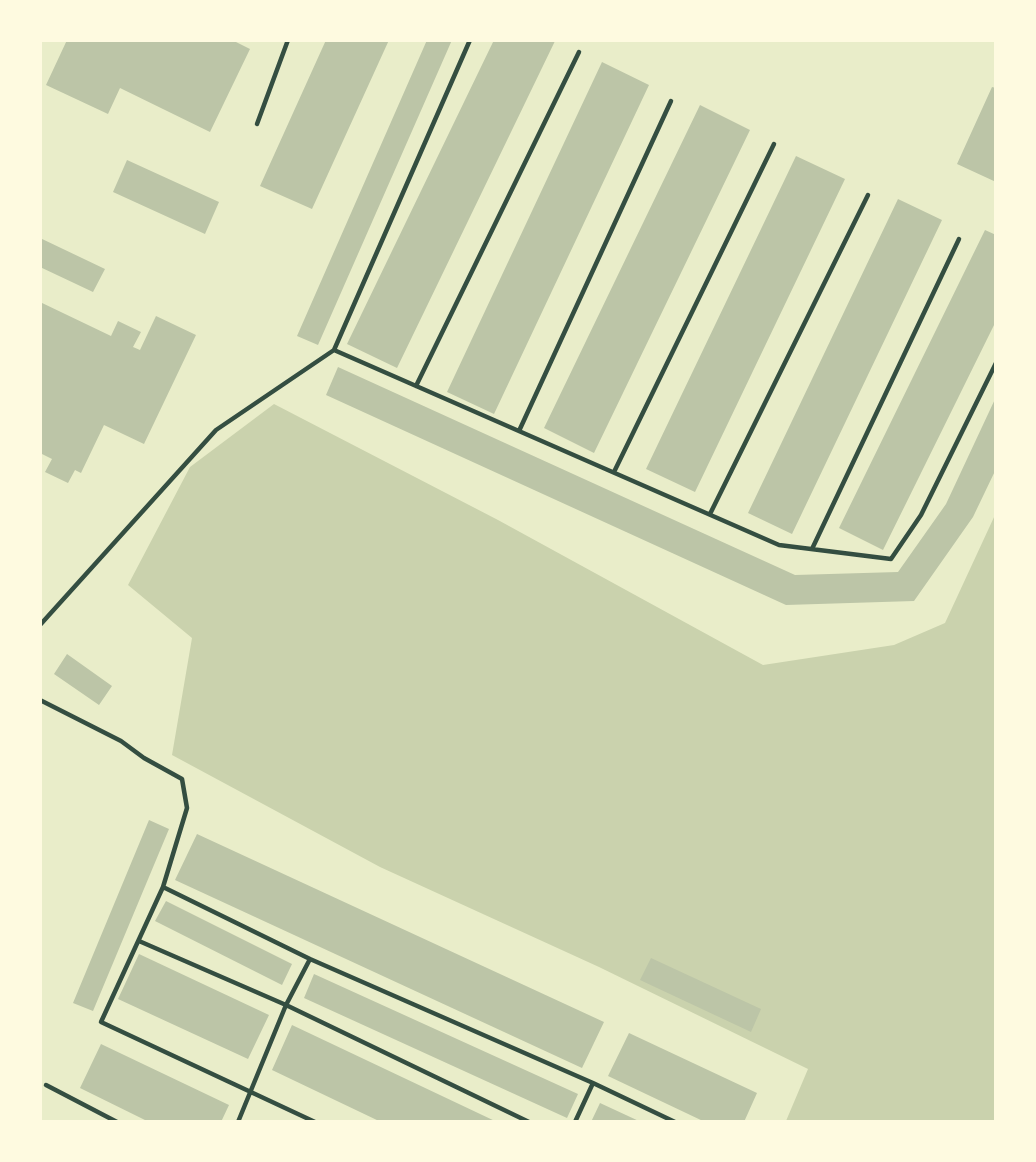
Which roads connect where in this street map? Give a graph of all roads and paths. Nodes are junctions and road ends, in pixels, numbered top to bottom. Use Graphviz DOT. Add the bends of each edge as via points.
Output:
graph roads {
  1 [pos="288,40"];
  2 [pos="470,40"];
  3 [pos="579,52"];
  4 [pos="671,101"];
  5 [pos="257,124"];
  6 [pos="774,144"];
  7 [pos="868,195"];
  8 [pos="959,239"];
  9 [pos="334,350"];
  10 [pos="996,363"];
  11 [pos="416,386"];
  12 [pos="519,431"];
  13 [pos="614,472"];
  14 [pos="710,514"];
  15 [pos="812,549"];
  16 [pos="40,625"];
  17 [pos="40,700"];
  18 [pos="163,887"];
  19 [pos="140,940"];
  20 [pos="310,959"];
  21 [pos="286,1005"];
  22 [pos="592,1083"];
  23 [pos="46,1085"];
  24 [pos="251,1092"];
  25 [pos="117,1122"];
  26 [pos="238,1122"];
  27 [pos="315,1122"];
  28 [pos="529,1122"];
  29 [pos="574,1122"];
  30 [pos="675,1122"];
  1 -- 5 [label="lane"];
  2 -- 9 [label="lane"];
  3 -- 11 [label="lane"];
  4 -- 12 [label="lane"];
  6 -- 13 [label="lane"];
  7 -- 14 [label="lane"];
  8 -- 15 [label="lane"];
  9 -- 11 [label="lane"];
  9 -- 16 [label="lane" via="216,430"];
  10 -- 15 [label="lane" via="921,515 891,559"];
  11 -- 12 [label="lane"];
  12 -- 13 [label="lane"];
  13 -- 14 [label="lane"];
  14 -- 15 [label="lane" via="779,545"];
  17 -- 18 [label="lane" via="121,741 182,779 187,808"];
  18 -- 19 [label="lane"];
  18 -- 20 [label="lane"];
  19 -- 21 [label="lane"];
  19 -- 24 [label="lane" via="101,1022"];
  20 -- 21 [label="lane"];
  20 -- 22 [label="lane"];
  21 -- 24 [label="lane"];
  21 -- 28 [label="lane"];
  22 -- 29 [label="lane"];
  22 -- 30 [label="lane"];
  23 -- 25 [label="lane"];
  24 -- 26 [label="lane"];
  24 -- 27 [label="lane"];
}
